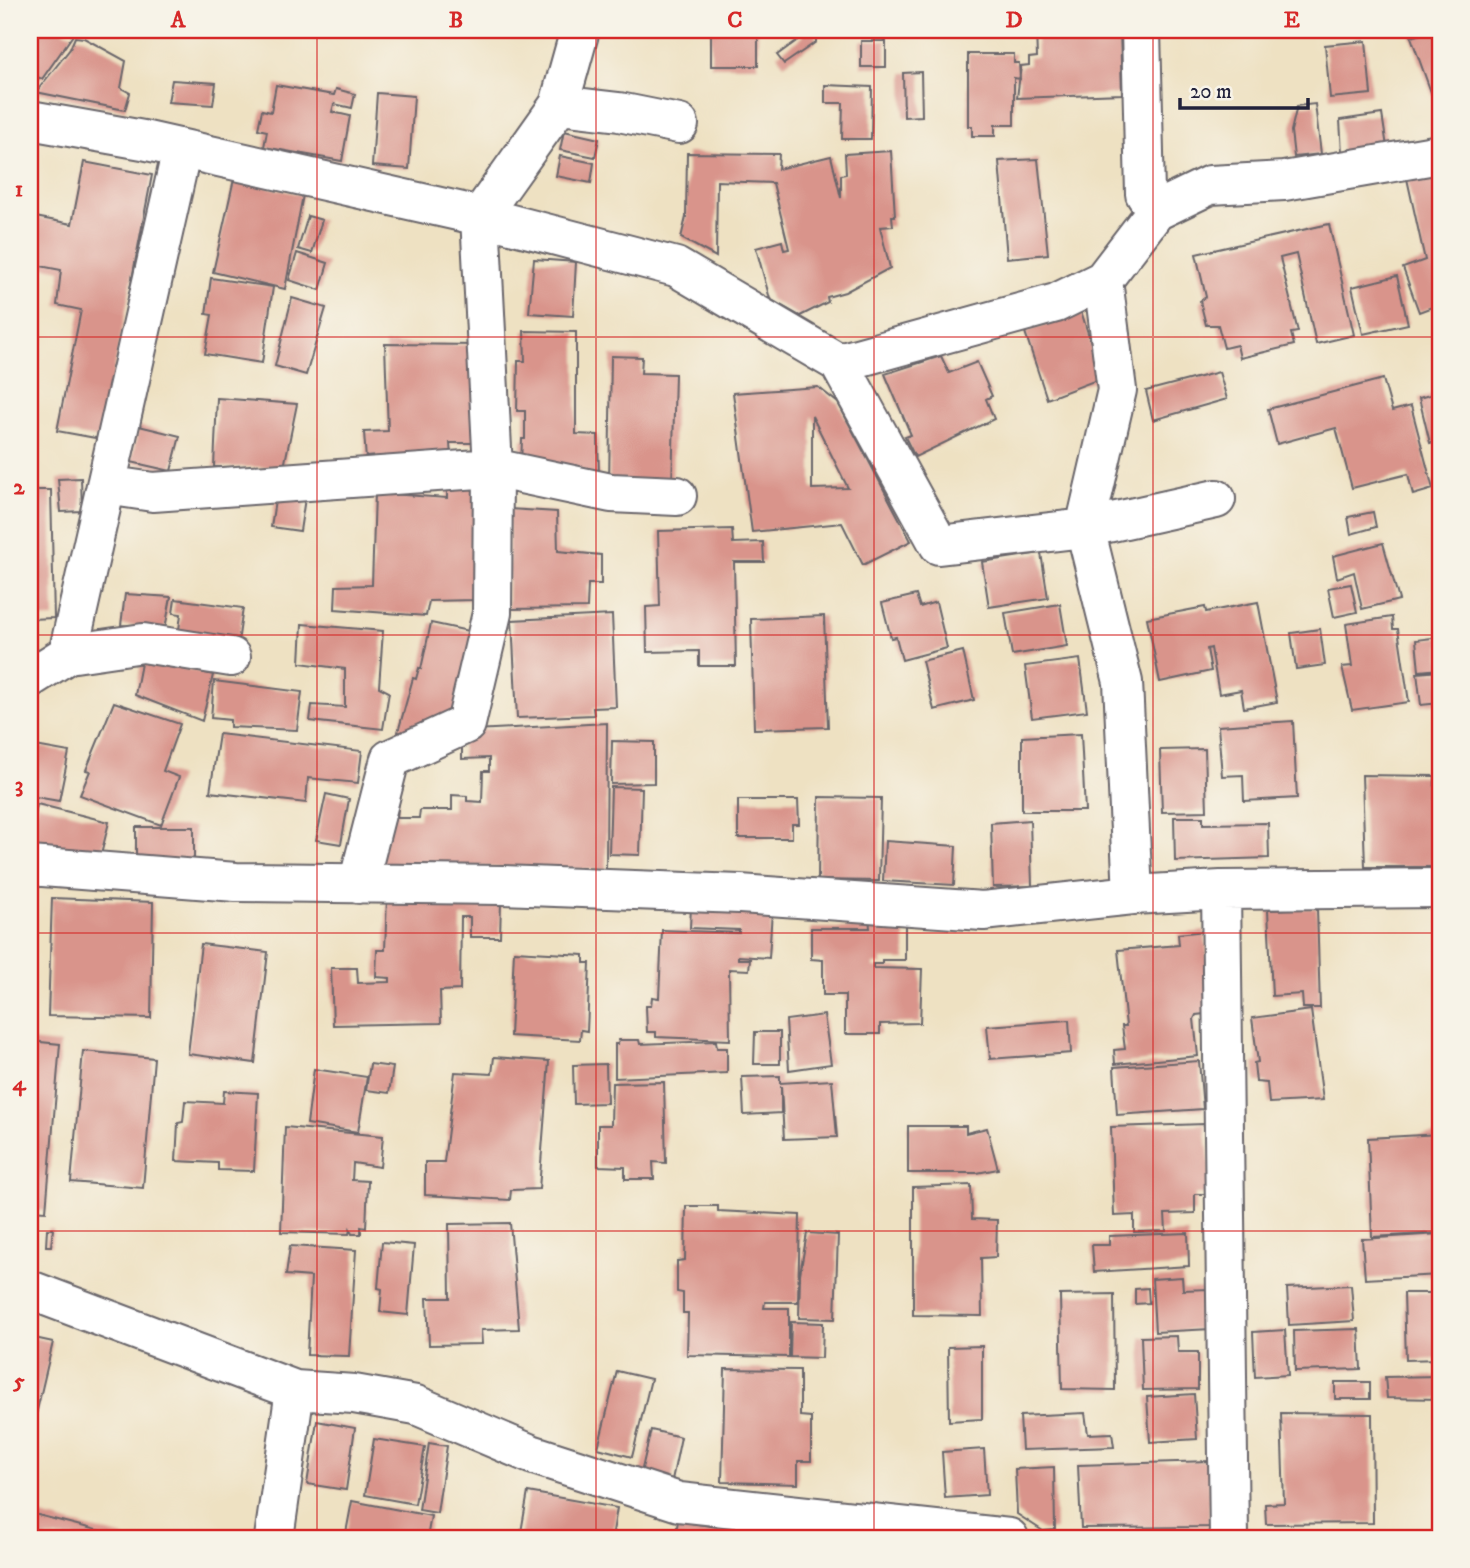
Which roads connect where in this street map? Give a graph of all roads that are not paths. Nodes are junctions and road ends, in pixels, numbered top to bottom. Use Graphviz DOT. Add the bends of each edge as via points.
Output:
graph roads {
  1 [pos="580,30"];
  2 [pos="1141,30"];
  3 [pos="559,105"];
  4 [pos="30,120"];
  5 [pos="679,124"];
  6 [pos="181,149"];
  7 [pos="1440,154"];
  8 [pos="1156,211"];
  9 [pos="480,216"];
  10 [pos="1103,280"];
  11 [pos="839,363"];
  12 [pos="494,468"];
  13 [pos="106,485"];
  14 [pos="677,496"];
  15 [pos="1216,499"];
  16 [pos="1085,528"];
  17 [pos="68,654"];
  18 [pos="231,657"];
  19 [pos="30,678"];
  20 [pos="30,866"];
  21 [pos="358,884"];
  22 [pos="1440,888"];
  23 [pos="1221,890"];
  24 [pos="1133,895"];
  25 [pos="30,1290"];
  26 [pos="295,1390"];
  27 [pos="274,1538"];
  28 [pos="1009,1538"];
  29 [pos="1229,1538"];
  1 -- 3 [label="street"];
  2 -- 8 [label="street" via="1145,194"];
  3 -- 5 [label="street"];
  3 -- 9 [label="street"];
  4 -- 6 [label="street"];
  6 -- 9 [label="street"];
  6 -- 13 [label="street"];
  7 -- 8 [label="street" via="1284,181 1210,185"];
  8 -- 10 [label="street"];
  9 -- 11 [label="street" via="676,267"];
  9 -- 12 [label="street"];
  10 -- 11 [label="street" via="1056,303"];
  10 -- 16 [label="street" via="1117,390"];
  11 -- 16 [label="street" via="939,545"];
  12 -- 13 [label="street" via="153,492"];
  12 -- 14 [label="street" via="611,493"];
  12 -- 21 [label="street" via="492,613 466,724 390,760"];
  13 -- 17 [label="street"];
  15 -- 16 [label="street"];
  16 -- 24 [label="street" via="1123,682"];
  17 -- 18 [label="street" via="143,643"];
  17 -- 19 [label="street"];
  20 -- 21 [label="street" via="236,883"];
  21 -- 24 [label="street" via="740,894 982,911"];
  22 -- 23 [label="street"];
  23 -- 24 [label="street"];
  23 -- 29 [label="street"];
  25 -- 26 [label="street"];
  26 -- 27 [label="street"];
  26 -- 28 [label="street" via="416,1405 531,1454 679,1502"];
}
